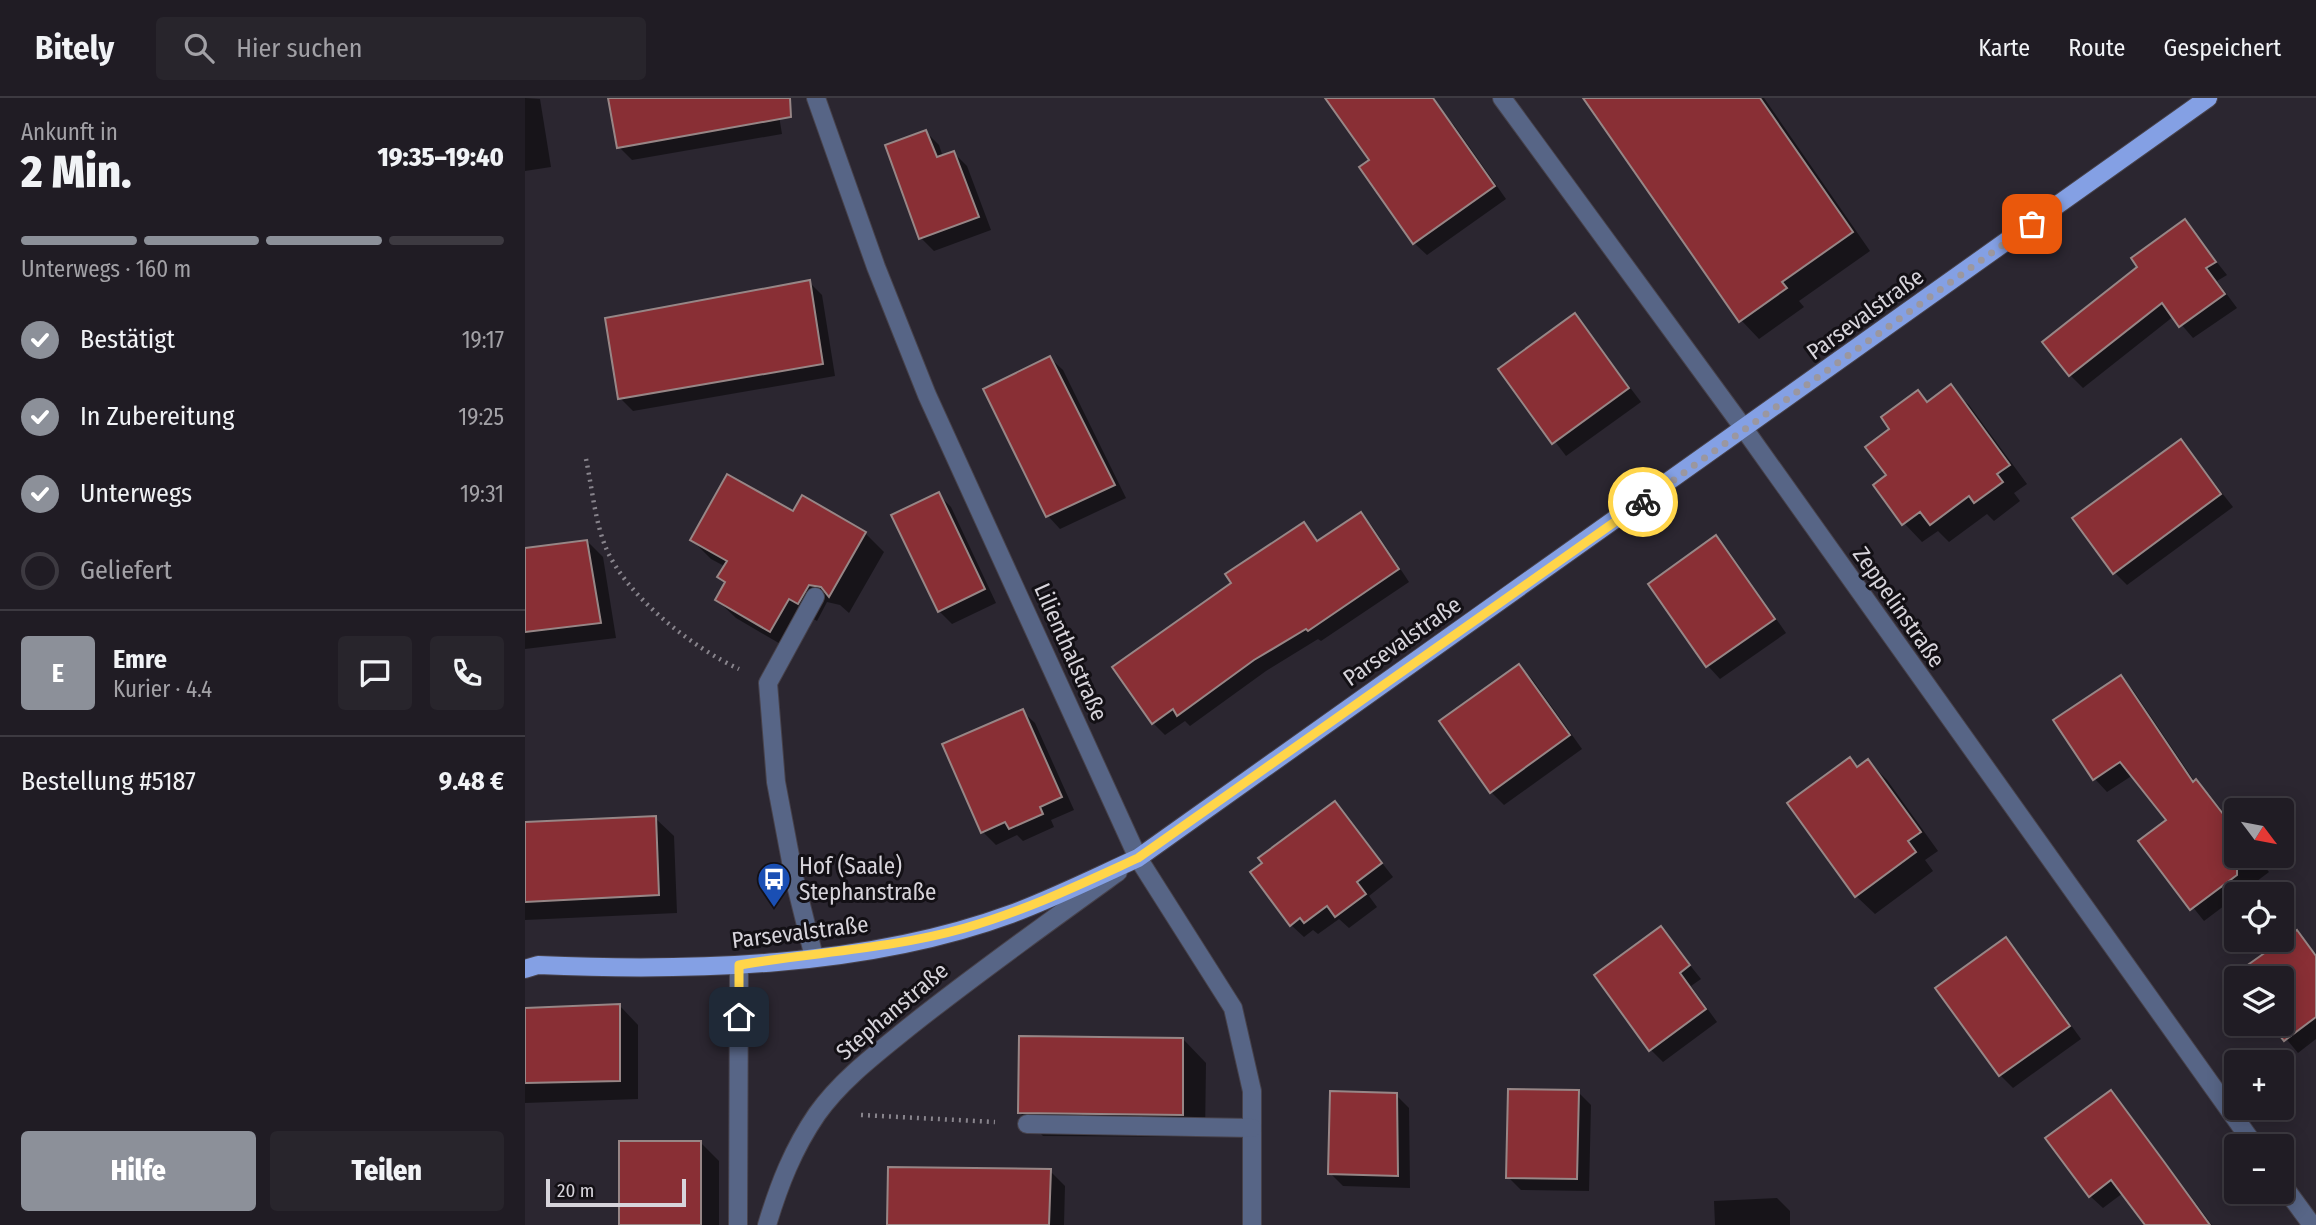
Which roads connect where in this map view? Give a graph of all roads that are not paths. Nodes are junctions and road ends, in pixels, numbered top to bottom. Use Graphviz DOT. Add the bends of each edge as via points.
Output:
graph roads {
  1 [pos="815,98"];
  2 [pos="1502,98"];
  3 [pos="2208,98"];
  4 [pos="1745,430"];
  5 [pos="815,597"];
  6 [pos="1138,858"];
  7 [pos="814,957"];
  8 [pos="739,965"];
  9 [pos="525,969"];
  10 [pos="1027,1124"];
  11 [pos="1252,1128"];
  12 [pos="2246,1134"];
  13 [pos="2294,1200"];
  14 [pos="737,1225"];
  15 [pos="767,1225"];
  16 [pos="1252,1225"];
  17 [pos="2312,1225"];
  1 -- 6 [label="street, Lilienthalstraße" via="927,395"];
  2 -- 4 [label="street, Zeppelinstraße"];
  3 -- 4 [label="main road, Parsevalstraße"];
  4 -- 6 [label="main road, Parsevalstraße"];
  4 -- 12 [label="street, Zeppelinstraße"];
  5 -- 7 [label="street" via="768,683 776,782"];
  6 -- 7 [label="main road, Parsevalstraße" via="1048,899 965,929"];
  6 -- 11 [label="street, Lilienthalstraße" via="1233,1008 1252,1091"];
  6 -- 15 [label="street, Stephanstraße" via="974,975 872,1057 818,1112 782,1175"];
  7 -- 8 [label="main road, Parsevalstraße"];
  8 -- 9 [label="main road, Parsevalstraße" via="638,969 538,965"];
  8 -- 14 [label="street"];
  10 -- 11 [label="street"];
  11 -- 16 [label="street, Lilienthalstraße"];
  13 -- 17 [label="street"];
}
